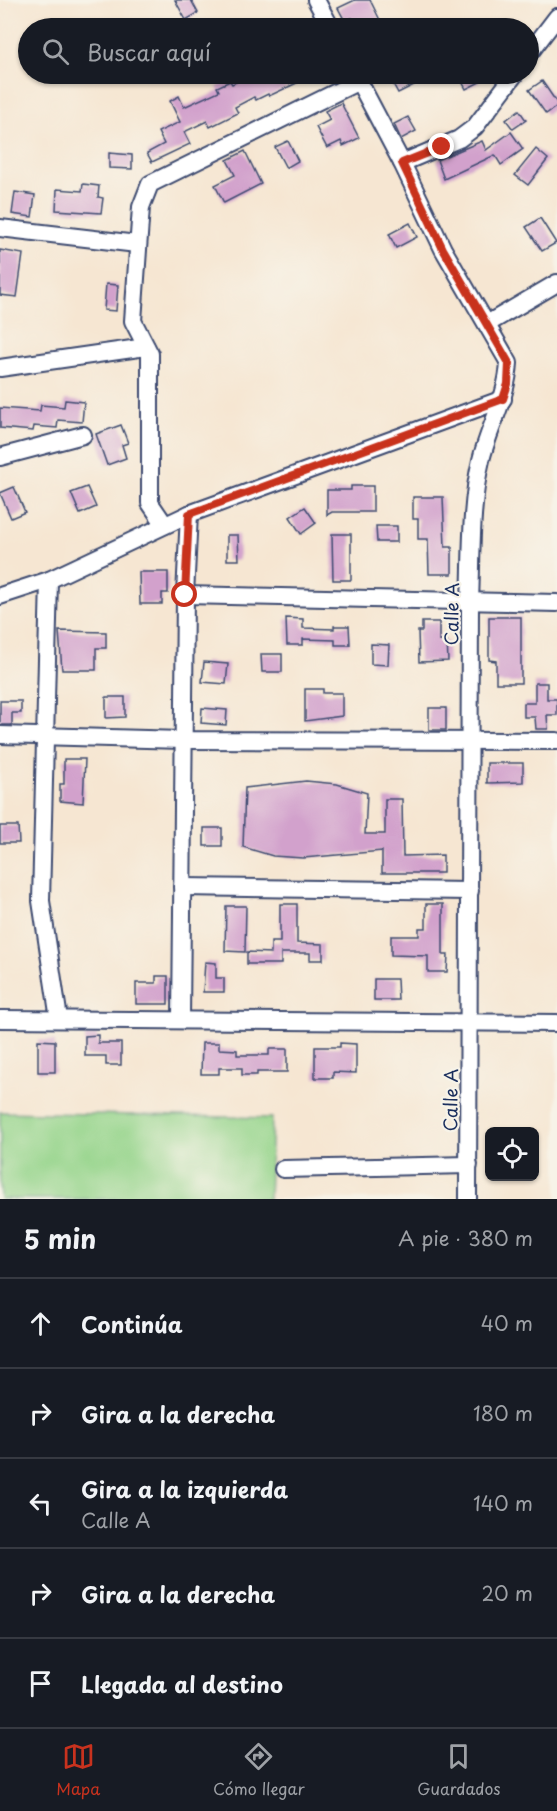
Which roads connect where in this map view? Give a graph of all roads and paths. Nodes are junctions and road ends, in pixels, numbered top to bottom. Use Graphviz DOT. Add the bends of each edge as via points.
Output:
graph roads {
  1 [pos="316,0"];
  2 [pos="557,17"];
  3 [pos="326,18"];
  4 [pos="539,41"];
  5 [pos="343,84"];
  6 [pos="361,84"];
  7 [pos="507,84"];
  8 [pos="402,163"];
  9 [pos="0,228"];
  10 [pos="137,244"];
  11 [pos="557,283"];
  12 [pos="487,324"];
  13 [pos="146,346"];
  14 [pos="0,368"];
  15 [pos="503,399"];
  16 [pos="83,435"];
  17 [pos="0,457"];
  18 [pos="189,514"];
  19 [pos="165,525"];
  20 [pos="48,580"];
  21 [pos="185,595"];
  22 [pos="0,596"];
  23 [pos="470,602"];
  24 [pos="557,603"];
  25 [pos="0,735"];
  26 [pos="45,736"];
  27 [pos="183,740"];
  28 [pos="470,740"];
  29 [pos="557,741"];
  30 [pos="182,887"];
  31 [pos="470,891"];
  32 [pos="0,1018"];
  33 [pos="59,1019"];
  34 [pos="181,1020"];
  35 [pos="470,1023"];
  36 [pos="557,1023"];
  37 [pos="469,1165"];
  38 [pos="283,1169"];
  39 [pos="468,1199"];
  1 -- 3 [label="street"];
  2 -- 4 [label="street"];
  5 -- 10 [label="street" via="150,184 141,207"];
  6 -- 8 [label="street, Calle A"];
  7 -- 8 [label="street" via="475,127 459,139"];
  8 -- 12 [label="street, Calle A" via="443,249"];
  9 -- 10 [label="street"];
  10 -- 13 [label="street" via="133,321"];
  11 -- 12 [label="street"];
  12 -- 15 [label="street, Calle A" via="509,363"];
  13 -- 14 [label="street"];
  13 -- 19 [label="street" via="150,354 150,503"];
  15 -- 18 [label="street"];
  15 -- 23 [label="street, Calle A" via="477,483"];
  16 -- 17 [label="street"];
  18 -- 19 [label="street"];
  18 -- 21 [label="street"];
  19 -- 20 [label="street"];
  20 -- 22 [label="street"];
  20 -- 26 [label="street"];
  21 -- 23 [label="street"];
  21 -- 27 [label="street"];
  23 -- 24 [label="street"];
  23 -- 28 [label="street, Calle A"];
  25 -- 26 [label="street"];
  26 -- 27 [label="street"];
  26 -- 33 [label="street" via="41,901"];
  27 -- 28 [label="street"];
  27 -- 30 [label="street"];
  28 -- 29 [label="street"];
  28 -- 31 [label="street, Calle A"];
  30 -- 31 [label="street"];
  30 -- 34 [label="street"];
  31 -- 35 [label="street, Calle A"];
  32 -- 33 [label="street"];
  33 -- 34 [label="street"];
  34 -- 35 [label="street"];
  35 -- 36 [label="street"];
  35 -- 37 [label="street, Calle A"];
  37 -- 38 [label="street"];
  37 -- 39 [label="street, Calle A"];
}
